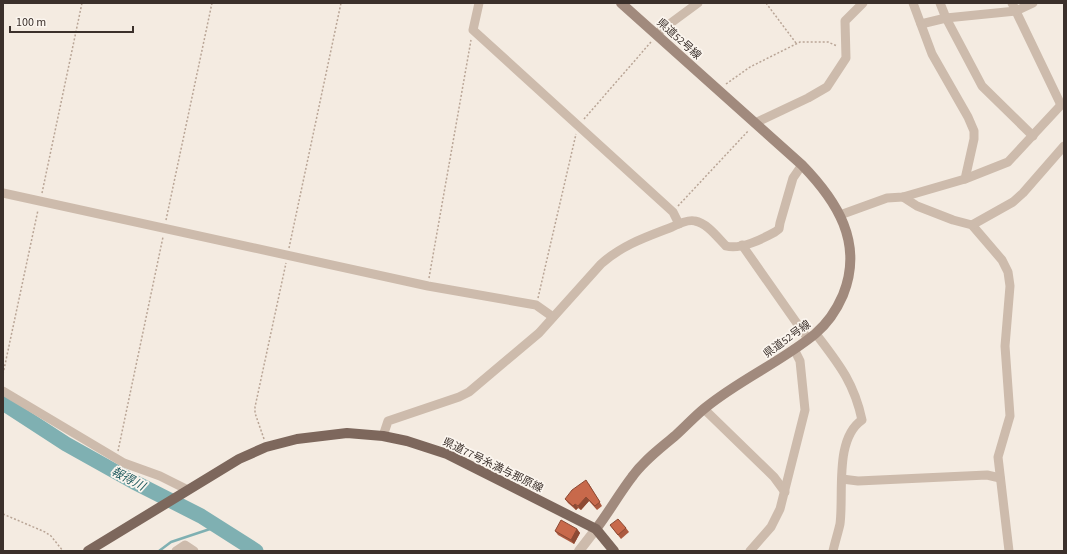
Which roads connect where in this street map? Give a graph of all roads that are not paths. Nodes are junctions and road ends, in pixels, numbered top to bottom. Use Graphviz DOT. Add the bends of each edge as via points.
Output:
graph roads {
  1 [pos="479,3"];
  2 [pos="621,3"];
  3 [pos="698,3"];
  4 [pos="863,3"];
  5 [pos="913,3"];
  6 [pos="940,3"];
  7 [pos="1033,3"];
  8 [pos="1014,7"];
  9 [pos="946,18"];
  10 [pos="921,24"];
  11 [pos="657,35"];
  12 [pos="1063,105"];
  13 [pos="755,123"];
  14 [pos="1033,136"];
  15 [pos="1064,146"];
  16 [pos="802,165"];
  17 [pos="965,179"];
  18 [pos="3,193"];
  19 [pos="903,197"];
  20 [pos="840,215"];
  21 [pos="679,224"];
  22 [pos="972,225"];
  23 [pos="742,245"];
  24 [pos="553,317"];
  25 [pos="812,337"];
  26 [pos="794,349"];
  27 [pos="3,391"];
  28 [pos="704,409"];
  29 [pos="383,436"];
  30 [pos="1000,478"];
  31 [pos="842,479"];
  32 [pos="785,492"];
  33 [pos="184,493"];
  34 [pos="596,529"];
  35 [pos="88,551"];
  36 [pos="176,551"];
  37 [pos="194,551"];
  38 [pos="579,551"];
  39 [pos="614,551"];
  40 [pos="750,551"];
  41 [pos="833,551"];
  42 [pos="1009,551"];
  1 -- 21 [label="street" via="473,30 673,212"];
  2 -- 11 [label="main road, 県道52号線"];
  3 -- 11 [label="street"];
  4 -- 13 [label="street" via="845,21 846,58 827,86"];
  5 -- 10 [label="street"];
  6 -- 9 [label="street"];
  7 -- 8 [label="street"];
  8 -- 9 [label="street"];
  8 -- 12 [label="street"];
  9 -- 10 [label="street"];
  9 -- 14 [label="street" via="982,86"];
  10 -- 17 [label="street" via="932,54 974,131"];
  11 -- 13 [label="main road, 県道52号線"];
  12 -- 14 [label="street"];
  13 -- 16 [label="main road, 県道52号線"];
  14 -- 17 [label="street" via="1008,162"];
  15 -- 22 [label="street" via="1014,202"];
  16 -- 20 [label="main road, 県道52号線" via="818,182"];
  16 -- 23 [label="street" via="793,178 779,229"];
  17 -- 19 [label="street"];
  18 -- 24 [label="street" via="428,286 536,305"];
  19 -- 20 [label="street" via="887,198"];
  19 -- 22 [label="street" via="946,218"];
  20 -- 25 [label="main road, 県道52号線" via="851,254 849,277 836,309"];
  21 -- 23 [label="street" via="694,220 705,226 726,246"];
  21 -- 24 [label="street" via="640,238 612,254"];
  22 -- 30 [label="street" via="1002,260 1008,272 1010,286 1005,346 1010,416 998,457"];
  23 -- 25 [label="street"];
  24 -- 29 [label="street" via="539,333 465,395 388,421"];
  25 -- 26 [label="main road, 県道52号線"];
  25 -- 31 [label="street" via="844,370 855,393 862,420 854,425 850,433 842,460"];
  26 -- 28 [label="main road, 県道52号線"];
  26 -- 32 [label="street" via="800,361 805,410"];
  27 -- 33 [label="street" via="117,458"];
  28 -- 32 [label="street" via="774,477"];
  28 -- 34 [label="main road, 県道52号線" via="633,476"];
  29 -- 33 [label="main road, 県道77号糸満与那原線" via="326,434 266,447 223,467"];
  29 -- 34 [label="main road, 県道77号糸満与那原線" via="447,454"];
  30 -- 31 [label="street" via="987,475 858,481"];
  30 -- 42 [label="street"];
  31 -- 41 [label="street" via="840,525"];
  32 -- 40 [label="street" via="771,527"];
  33 -- 35 [label="main road, 県道77号糸満与那原線"];
  34 -- 38 [label="street"];
  34 -- 39 [label="main road, 県道77号糸満与那原線"];
  36 -- 37 [label="street" via="185,545"];
}
